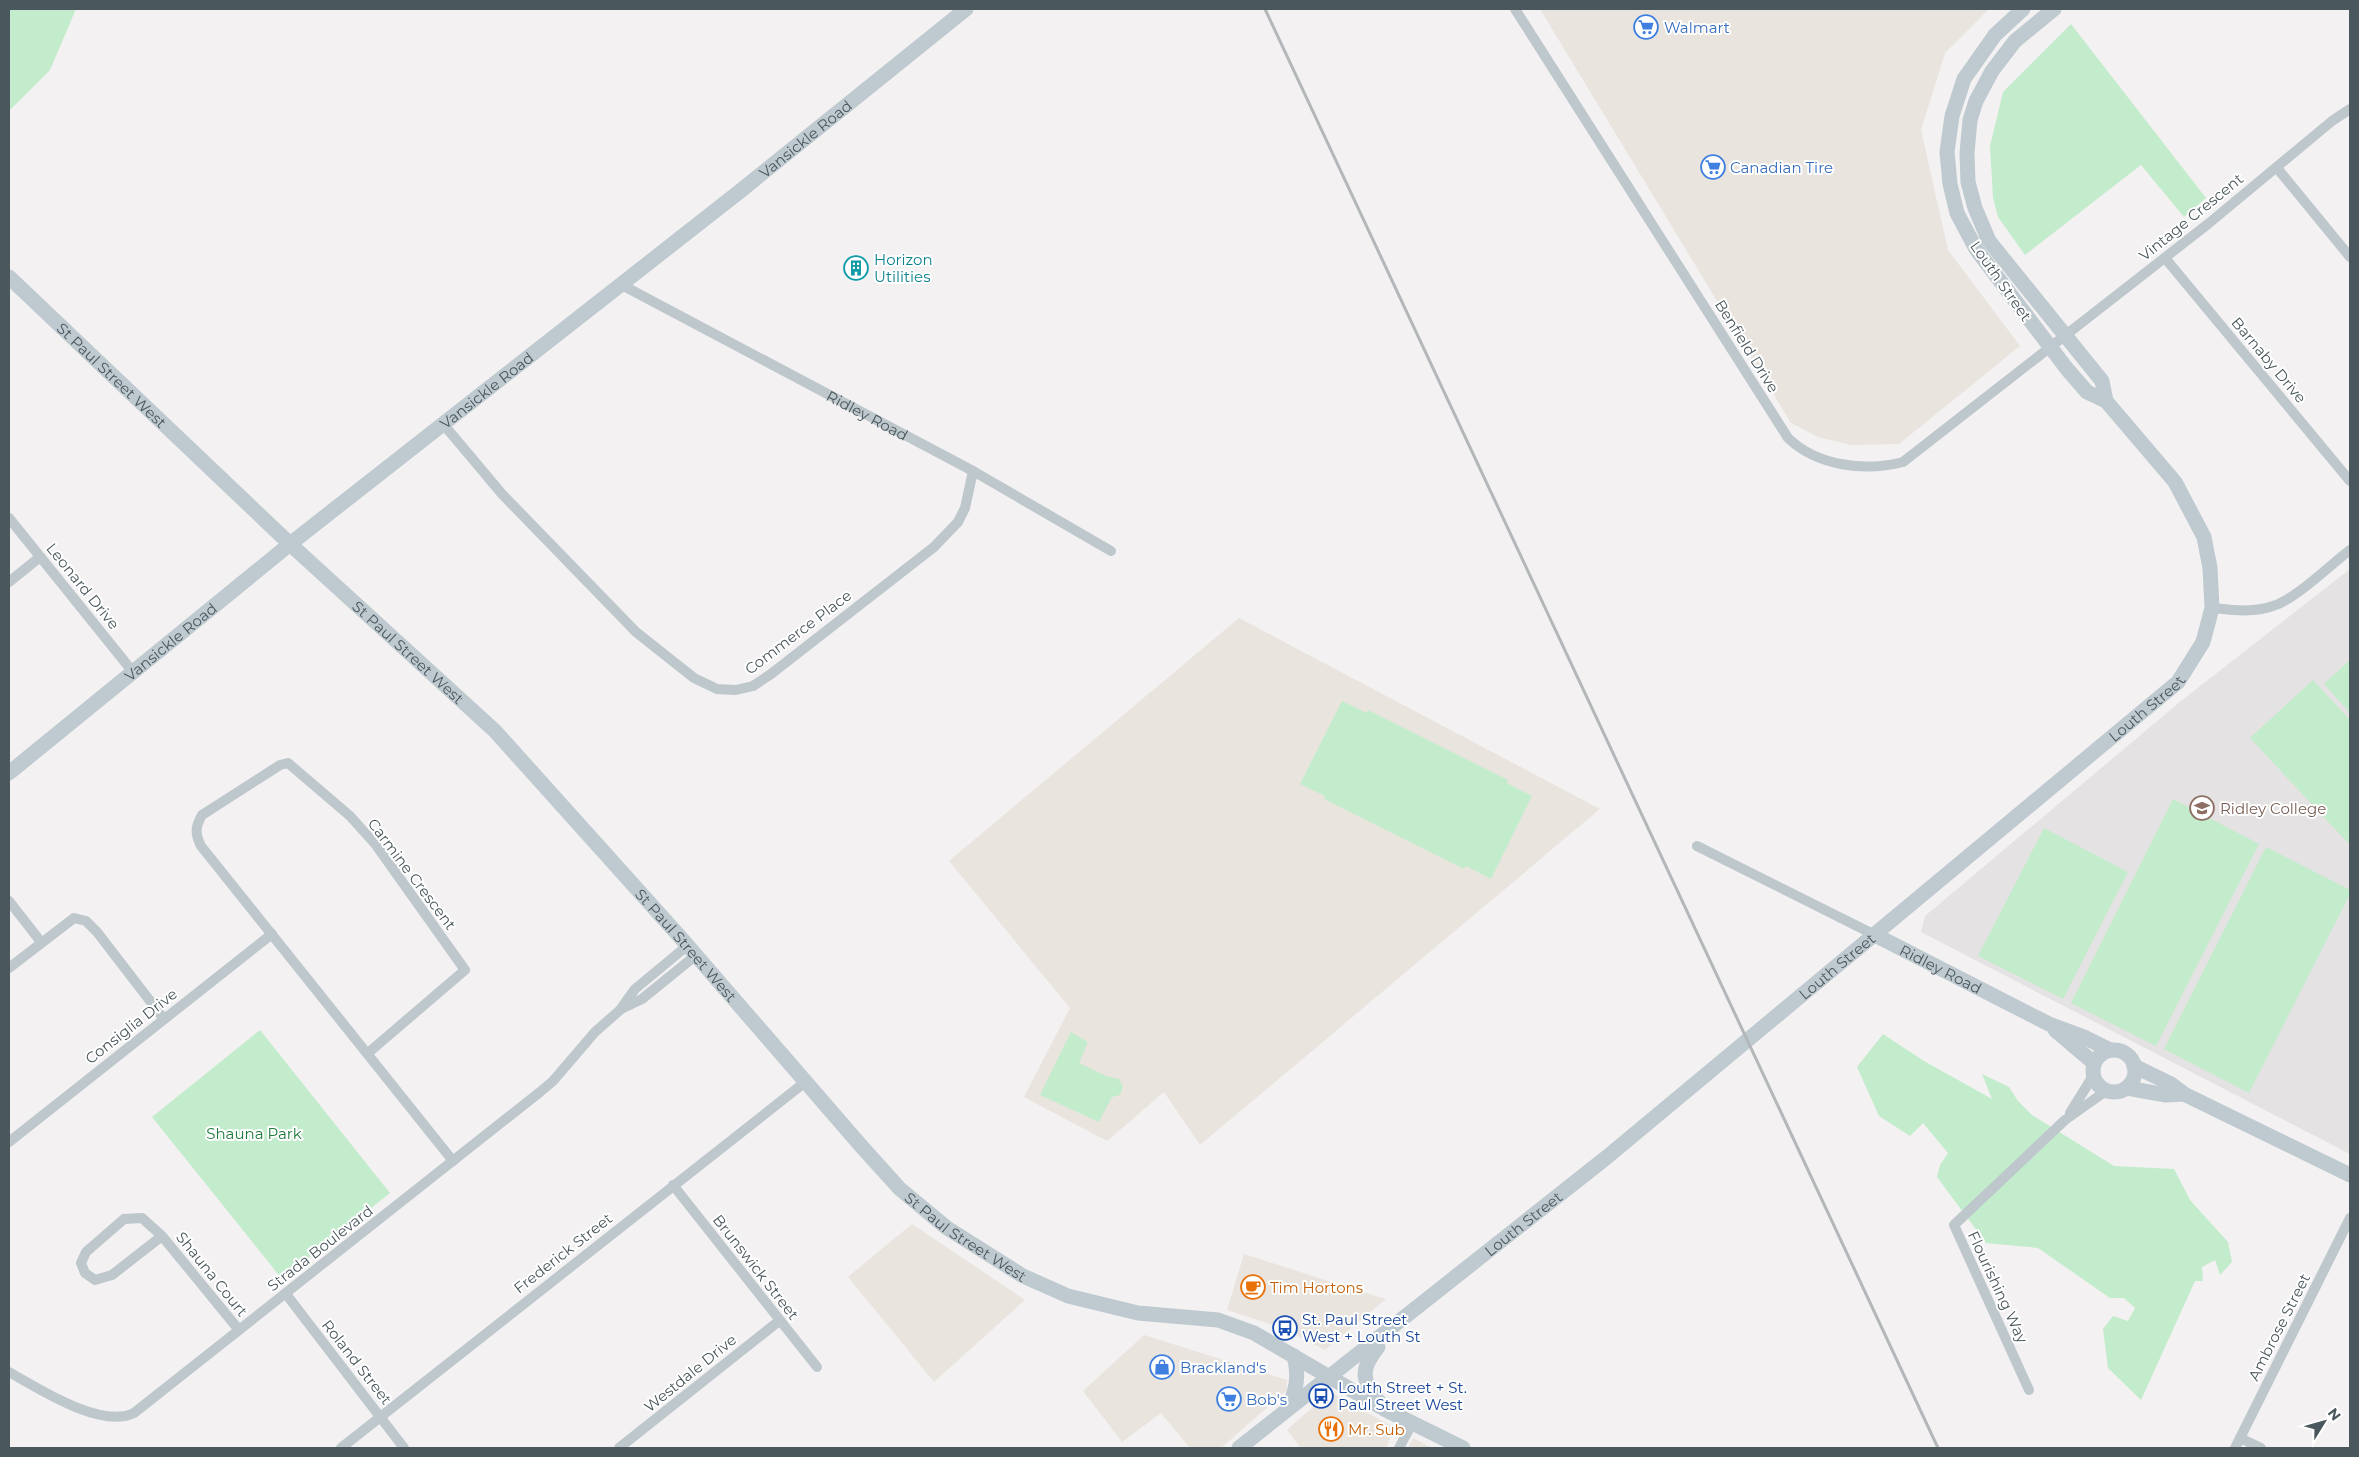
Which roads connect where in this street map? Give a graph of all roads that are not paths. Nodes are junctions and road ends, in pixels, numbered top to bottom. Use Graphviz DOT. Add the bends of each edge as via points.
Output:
graph roads {
  1 [pos="966,9"];
  2 [pos="1515,9"];
  3 [pos="2023,9"];
  4 [pos="2054,9"];
  5 [pos="2350,109"];
  6 [pos="2277,168"];
  7 [pos="2350,257"];
  8 [pos="2165,258"];
  9 [pos="9,277"];
  10 [pos="620,284"];
  11 [pos="2066,336"];
  12 [pos="2050,348"];
  13 [pos="2106,401"];
  14 [pos="444,424"];
  15 [pos="973,471"];
  16 [pos="2350,481"];
  17 [pos="9,518"];
  18 [pos="290,544"];
  19 [pos="2350,550"];
  20 [pos="1111,551"];
  21 [pos="40,557"];
  22 [pos="9,582"];
  23 [pos="2212,608"];
  24 [pos="133,672"];
  25 [pos="9,772"];
  26 [pos="1697,846"];
  27 [pos="9,901"];
  28 [pos="272,934"];
  29 [pos="1875,935"];
  30 [pos="41,942"];
  31 [pos="691,951"];
  32 [pos="9,968"];
  33 [pos="164,1020"];
  34 [pos="2049,1024"];
  35 [pos="2110,1050"];
  36 [pos="368,1053"];
  37 [pos="2134,1066"];
  38 [pos="2094,1069"];
  39 [pos="804,1083"];
  40 [pos="2127,1088"];
  41 [pos="2106,1091"];
  42 [pos="2184,1094"];
  43 [pos="2065,1120"];
  44 [pos="9,1142"];
  45 [pos="453,1162"];
  46 [pos="2350,1174"];
  47 [pos="673,1186"];
  48 [pos="2350,1218"];
  49 [pos="162,1236"];
  50 [pos="286,1294"];
  51 [pos="779,1321"];
  52 [pos="1396,1324"];
  53 [pos="239,1330"];
  54 [pos="1294,1356"];
  55 [pos="817,1366"];
  56 [pos="9,1372"];
  57 [pos="1331,1376"];
  58 [pos="2029,1390"];
  59 [pos="1288,1409"];
  60 [pos="1386,1410"];
  61 [pos="380,1417"];
  62 [pos="1412,1422"];
  63 [pos="2240,1438"];
  64 [pos="341,1448"];
  65 [pos="404,1448"];
  66 [pos="619,1448"];
  67 [pos="1239,1448"];
  68 [pos="1398,1448"];
  69 [pos="1463,1448"];
  70 [pos="2235,1448"];
  71 [pos="2261,1448"];
  1 -- 10 [label="main road, Vansickle Road"];
  2 -- 12 [label="street, Benfield Drive" via="1788,438 1800,450 1845,466 1886,467 1903,462"];
  3 -- 12 [label="main road, Louth Street" via="1995,35 1964,79 1952,116 1947,152 1957,213 1976,249"];
  4 -- 11 [label="main road, Louth Street" via="2015,41 1976,101 1970,120 1968,182 1989,241"];
  5 -- 6 [label="street, Vintage Crescent"];
  6 -- 7 [label="street"];
  6 -- 8 [label="street, Vintage Crescent"];
  8 -- 11 [label="street, Vintage Crescent"];
  8 -- 16 [label="street, Barnaby Drive"];
  9 -- 18 [label="main road, St Paul Street West"];
  10 -- 14 [label="main road, Vansickle Road"];
  10 -- 15 [label="street, Ridley Road"];
  11 -- 12 [label="street, Vintage Crescent"];
  11 -- 13 [label="main road, Louth Street" via="2102,381"];
  12 -- 13 [label="main road, Louth Street" via="2087,392"];
  13 -- 23 [label="main road, Louth Street" via="2175,482 2204,537"];
  14 -- 15 [label="street, Commerce Place" via="502,494 636,632 694,678 717,688 736,690 753,686 771,674 934,547 958,522 965,508"];
  14 -- 18 [label="main road, Vansickle Road"];
  15 -- 20 [label="street, Ridley Road"];
  17 -- 21 [label="street, Leonard Drive"];
  18 -- 24 [label="main road, Vansickle Road"];
  18 -- 31 [label="main road, St Paul Street West" via="495,731"];
  19 -- 23 [label="street" via="2274,606 2242,611"];
  21 -- 22 [label="street"];
  21 -- 24 [label="street, Leonard Drive"];
  23 -- 29 [label="main road, Louth Street" via="2203,642 2178,682"];
  24 -- 25 [label="main road, Vansickle Road"];
  26 -- 29 [label="street, Ridley Road"];
  27 -- 30 [label="street"];
  28 -- 33 [label="street, Consiglia Drive"];
  28 -- 36 [label="street, Carmine Crescent"];
  28 -- 36 [label="street, Carmine Crescent" via="201,846 196,837 196,826 202,815 288,762 350,816 376,845 465,970"];
  29 -- 34 [label="main road, Ridley Road"];
  29 -- 52 [label="main road, Louth Street" via="1615,1151"];
  30 -- 32 [label="street"];
  30 -- 33 [label="street" via="74,918 86,921"];
  31 -- 39 [label="main road, St Paul Street West"];
  31 -- 45 [label="street, Strada Boulevard" via="635,989 620,1010 584,1044 553,1081"];
  33 -- 44 [label="street, Consiglia Drive"];
  34 -- 35 [label="main road, Ridley Road"];
  34 -- 38 [label="main road, Ridley Road"];
  35 -- 37 [label="main road" via="2128,1056"];
  35 -- 38 [label="main road" via="2103,1053"];
  36 -- 45 [label="street, Carmine Crescent"];
  37 -- 40 [label="main road" via="2134,1076"];
  37 -- 42 [label="main road"];
  38 -- 41 [label="main road" via="2096,1082"];
  38 -- 43 [label="street, Flourishing Way"];
  39 -- 47 [label="street, Frederick Street"];
  39 -- 54 [label="main road, St Paul Street West" via="900,1189 947,1228 1024,1276 1068,1296 1138,1313 1218,1320 1254,1333"];
  40 -- 41 [label="main road"];
  40 -- 42 [label="main road" via="2166,1095"];
  41 -- 43 [label="street, Flourishing Way"];
  42 -- 46 [label="main road"];
  43 -- 58 [label="street, Flourishing Way" via="1954,1225"];
  45 -- 50 [label="street, Strada Boulevard"];
  47 -- 51 [label="street, Brunswick Street"];
  47 -- 61 [label="street, Frederick Street"];
  48 -- 63 [label="street, Ambrose Street"];
  49 -- 49 [label="street, Shauna Court" via="112,1276 95,1280 85,1273 81,1263 86,1252 124,1219 142,1218"];
  49 -- 53 [label="street, Shauna Court"];
  50 -- 53 [label="street, Strada Boulevard"];
  50 -- 61 [label="street, Roland Street"];
  51 -- 55 [label="street, Brunswick Street"];
  51 -- 66 [label="street, Westdale Drive"];
  52 -- 57 [label="main road, Louth Street"];
  52 -- 60 [label="main road" via="1364,1368 1369,1389"];
  53 -- 56 [label="street, Strada Boulevard" via="126,1417 104,1417 54,1397"];
  54 -- 57 [label="main road, St Paul Street West"];
  54 -- 59 [label="main road" via="1298,1377"];
  57 -- 59 [label="main road, Louth Street"];
  57 -- 60 [label="main road, St Paul Street West"];
  59 -- 67 [label="main road, Louth Street"];
  60 -- 62 [label="main road, St Paul Street West"];
  61 -- 64 [label="street, Frederick Street"];
  61 -- 65 [label="street, Roland Street"];
  62 -- 68 [label="street"];
  62 -- 69 [label="main road, St Paul Street West"];
  63 -- 70 [label="street, Ambrose Street"];
  63 -- 71 [label="street"];
}
